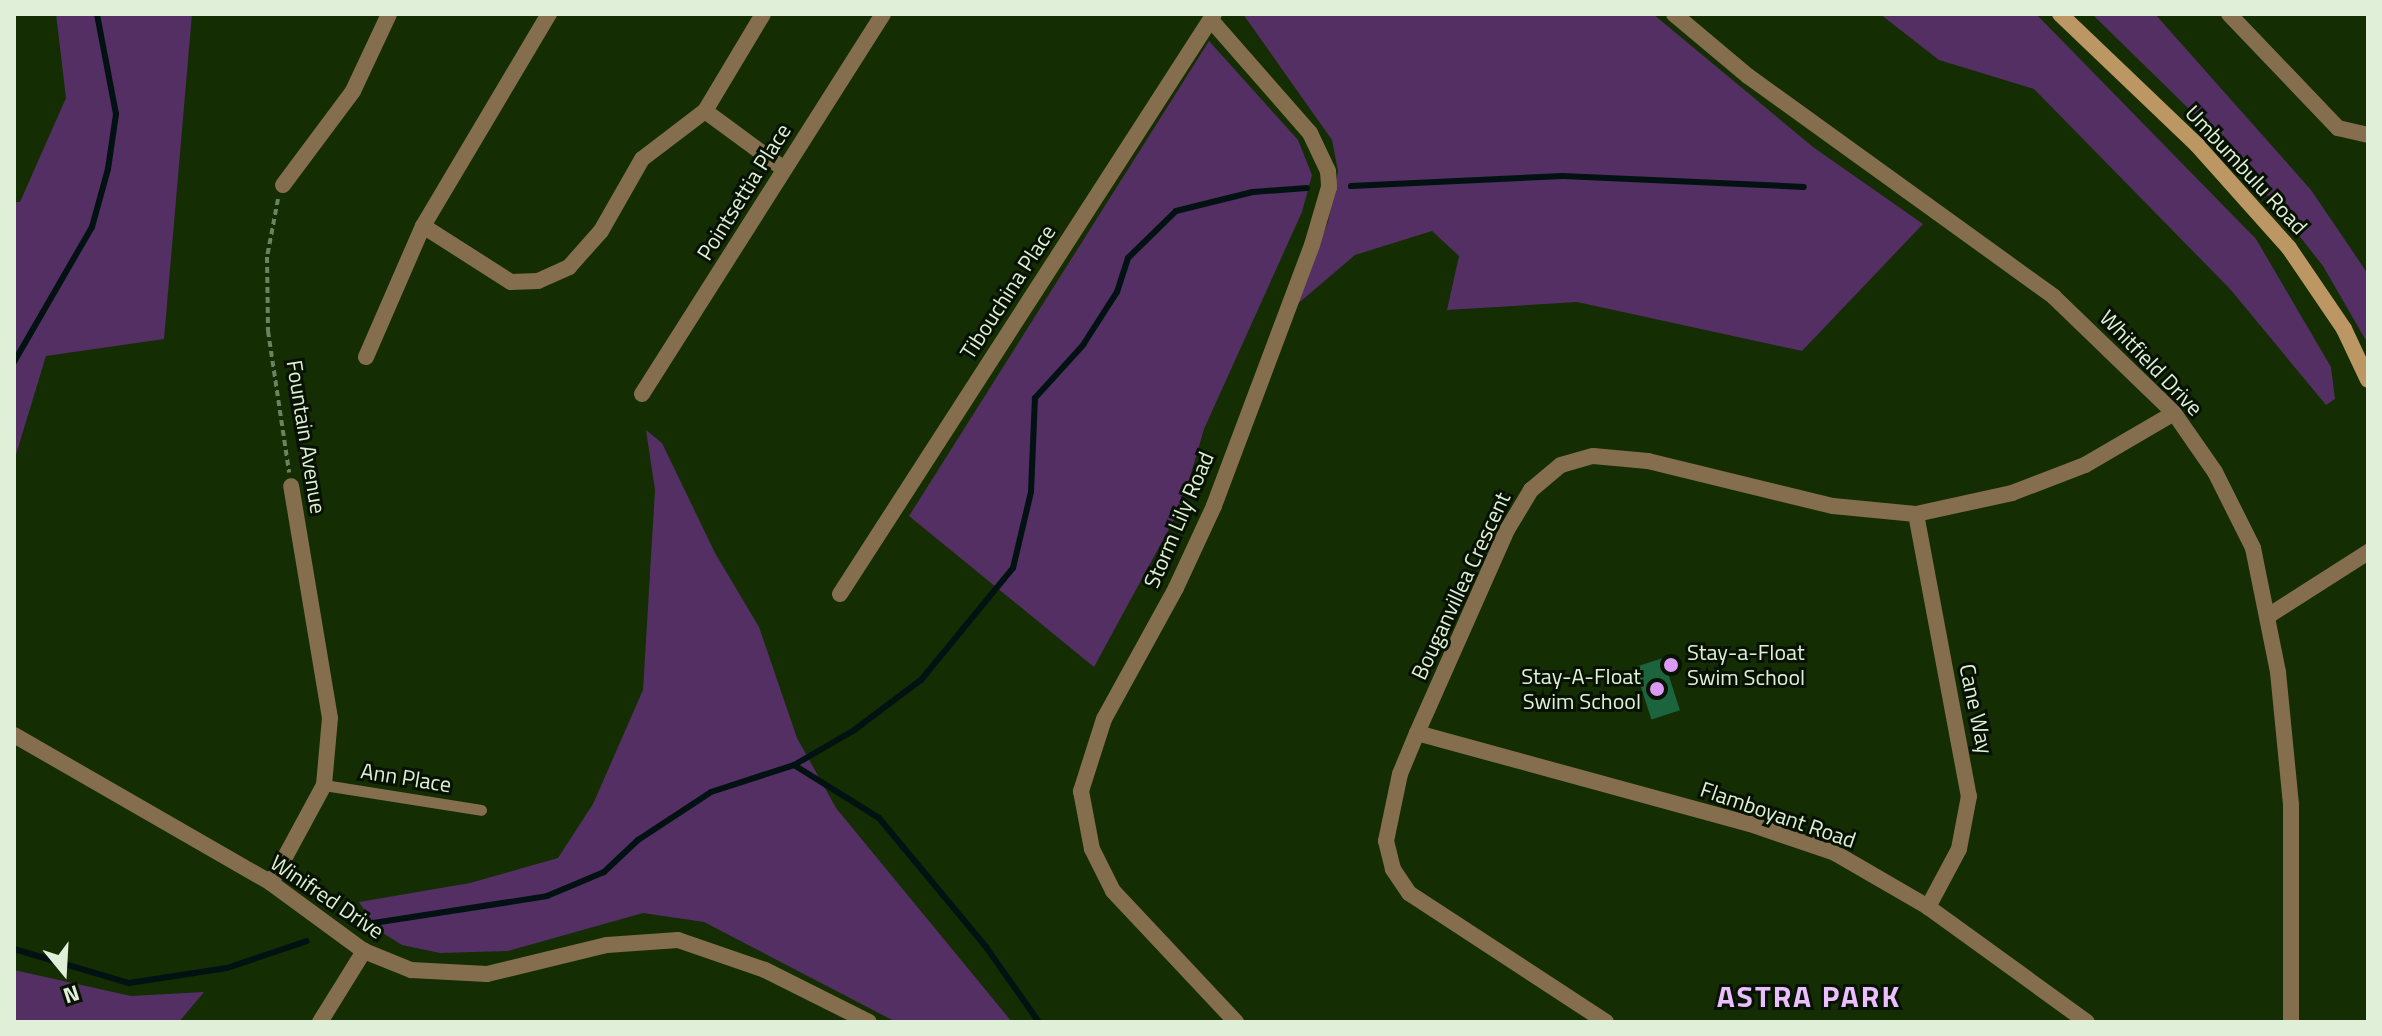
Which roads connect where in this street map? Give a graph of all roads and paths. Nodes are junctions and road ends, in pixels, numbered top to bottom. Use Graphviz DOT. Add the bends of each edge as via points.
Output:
graph roads {
  1 [pos="389,14"];
  2 [pos="549,14"];
  3 [pos="763,14"];
  4 [pos="883,14"];
  5 [pos="1674,14"];
  6 [pos="2060,14"];
  7 [pos="2229,14"];
  8 [pos="1212,17"];
  9 [pos="705,111"];
  10 [pos="2368,135"];
  11 [pos="784,169"];
  12 [pos="283,185"];
  13 [pos="423,226"];
  14 [pos="366,357"];
  15 [pos="2368,380"];
  16 [pos="642,394"];
  17 [pos="2174,413"];
  18 [pos="291,486"];
  19 [pos="1916,514"];
  20 [pos="2368,552"];
  21 [pos="840,594"];
  22 [pos="2268,616"];
  23 [pos="1417,733"];
  24 [pos="14,735"];
  25 [pos="324,785"];
  26 [pos="481,810"];
  27 [pos="271,883"];
  28 [pos="1928,907"];
  29 [pos="364,951"];
  30 [pos="320,1022"];
  31 [pos="869,1022"];
  32 [pos="1236,1022"];
  33 [pos="1606,1022"];
  34 [pos="2087,1022"];
  35 [pos="2291,1022"];
  1 -- 12 [label="street" via="353,91"];
  2 -- 13 [label="street"];
  3 -- 9 [label="street"];
  4 -- 11 [label="street, Pointsettia Place"];
  5 -- 17 [label="street, Whitfield Drive" via="1748,76 2054,297"];
  6 -- 15 [label="main road, Umbumbulu Road" via="2197,145 2289,248 2344,329"];
  7 -- 10 [label="street" via="2338,128"];
  8 -- 21 [label="street, Tibouchina Place"];
  8 -- 32 [label="street, Storm Lily Road" via="1310,133 1328,171 1329,187 1214,506 1104,719 1081,791 1092,849 1113,891"];
  9 -- 11 [label="street"];
  9 -- 13 [label="street" via="642,159 583,255 554,276 511,282"];
  11 -- 16 [label="street, Pointsettia Place"];
  12 -- 18 [label="path, Fountain Avenue" via="273,216 266,285"];
  13 -- 14 [label="street"];
  17 -- 19 [label="street, Bouganvillea Crescent" via="2085,465 2012,493"];
  17 -- 22 [label="street, Whitfield Drive" via="2241,519"];
  18 -- 25 [label="street, Fountain Avenue" via="330,705"];
  19 -- 23 [label="street, Bouganvillea Crescent" via="1833,506 1648,461 1593,456 1561,465 1516,512"];
  19 -- 28 [label="street, Cane Way" via="1969,796 1959,849"];
  20 -- 22 [label="street"];
  22 -- 35 [label="street, Whitfield Drive" via="2291,805"];
  23 -- 28 [label="street, Flamboyant Road" via="1835,853"];
  23 -- 33 [label="street, Bouganvillea Crescent" via="1387,825 1386,841 1400,881 1409,893"];
  24 -- 27 [label="street, Winifred Drive"];
  25 -- 26 [label="lane, Ann Place"];
  25 -- 27 [label="street, Fountain Avenue"];
  27 -- 29 [label="street, Winifred Drive"];
  28 -- 34 [label="street, Flamboyant Road"];
  29 -- 30 [label="street"];
  29 -- 31 [label="street, Winifred Drive" via="411,970 487,974 607,945 678,940 765,970"];
}
